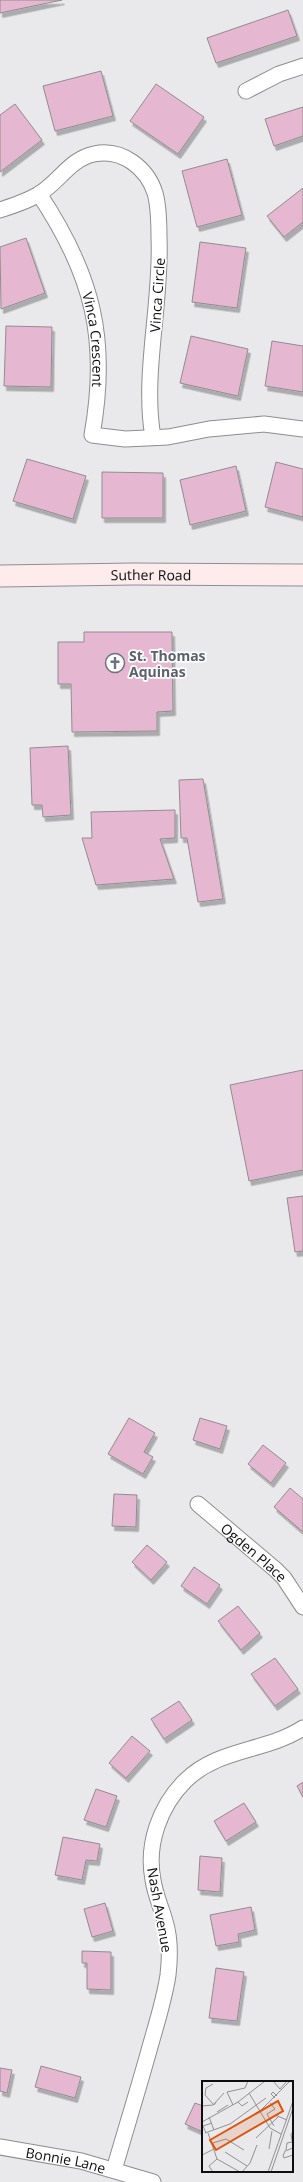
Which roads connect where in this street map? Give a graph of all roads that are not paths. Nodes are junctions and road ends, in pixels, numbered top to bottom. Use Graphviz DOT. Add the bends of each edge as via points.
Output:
graph roads {
  1 [pos="303,66"];
  2 [pos="246,91"];
  3 [pos="39,194"];
  4 [pos="0,210"];
  5 [pos="303,429"];
  6 [pos="153,437"];
  7 [pos="303,575"];
  8 [pos="0,576"];
  9 [pos="198,1504"];
  10 [pos="303,1607"];
  11 [pos="303,1728"];
  12 [pos="0,2147"];
  13 [pos="114,2170"];
  14 [pos="153,2182"];
  1 -- 2 [label="street" via="279,74"];
  3 -- 4 [label="street, Vinca Circle"];
  3 -- 6 [label="street, Vinca Crescent" via="57,221 78,263 92,304 96,323 98,369 92,435 125,439"];
  3 -- 6 [label="street, Vinca Circle" via="78,160 97,153 108,153 131,161 148,178 155,194 158,216 160,269 151,372 150,419"];
  5 -- 6 [label="street" via="264,424"];
  7 -- 8 [label="street, Suther Road"];
  9 -- 10 [label="street, Ogden Place" via="276,1570"];
  11 -- 13 [label="street, Nash Avenue" via="268,1744 214,1760 185,1781 164,1809 155,1832 151,1855 152,1878 167,1932 168,1976"];
  12 -- 13 [label="street, Bonnie Lane" via="80,2161"];
  13 -- 14 [label="street, Bonnie Lane"];
}
